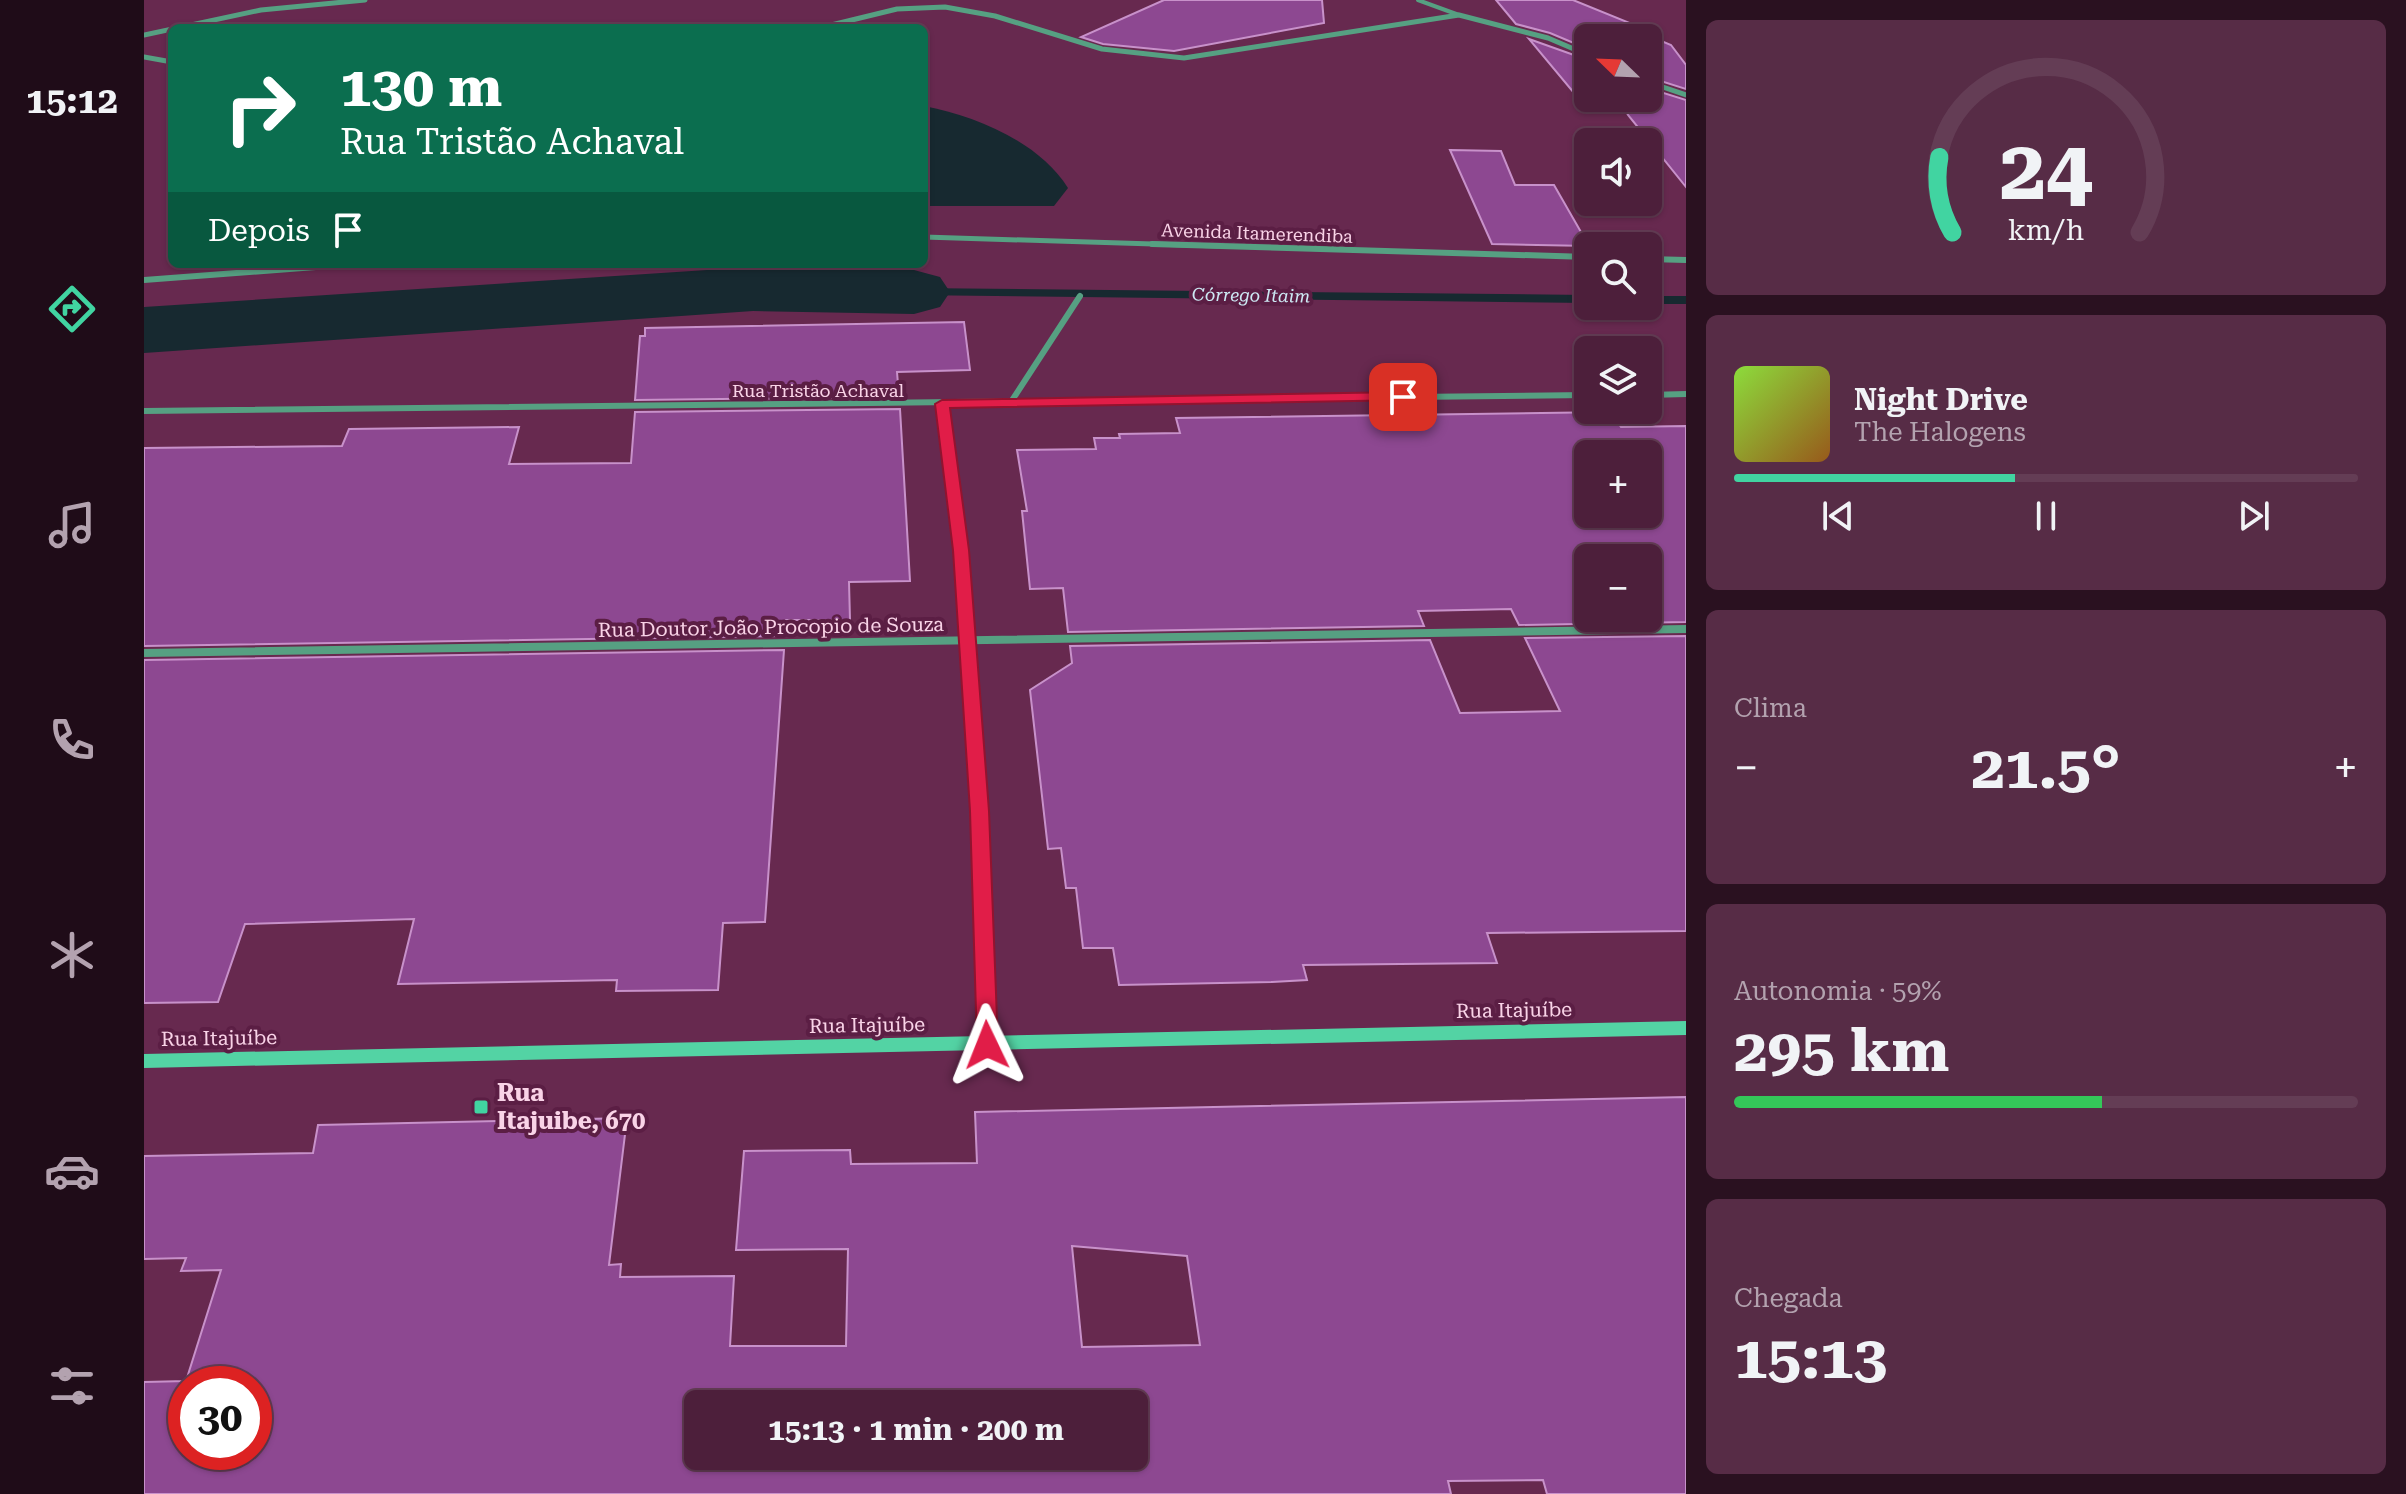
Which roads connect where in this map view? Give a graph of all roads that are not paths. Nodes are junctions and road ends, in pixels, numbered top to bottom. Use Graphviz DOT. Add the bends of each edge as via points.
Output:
graph roads {
  1 [pos="365,0"];
  2 [pos="1418,0"];
  3 [pos="1459,15"];
  4 [pos="195,24"];
  5 [pos="834,24"];
  6 [pos="168,30"];
  7 [pos="144,35"];
  8 [pos="1574,49"];
  9 [pos="144,57"];
  10 [pos="168,61"];
  11 [pos="1662,87"];
  12 [pos="1686,95"];
  13 [pos="928,237"];
  14 [pos="1574,257"];
  15 [pos="1662,259"];
  16 [pos="1686,260"];
  17 [pos="302,268"];
  18 [pos="144,280"];
  19 [pos="1080,296"];
  20 [pos="1686,394"];
  21 [pos="1574,395"];
  22 [pos="1662,395"];
  23 [pos="1011,402"];
  24 [pos="942,404"];
  25 [pos="144,411"];
  26 [pos="1686,629"];
  27 [pos="968,640"];
  28 [pos="144,653"];
  29 [pos="1686,1028"];
  30 [pos="987,1045"];
  31 [pos="144,1061"];
  1 -- 4 [label="street" via="261,10"];
  2 -- 3 [label="lane"];
  3 -- 5 [label="street" via="1184,58 1120,54 980,11 945,7 895,8"];
  3 -- 8 [label="street"];
  6 -- 7 [label="street"];
  9 -- 10 [label="street"];
  11 -- 12 [label="street"];
  13 -- 14 [label="street, Avenida Itamerendiba"];
  15 -- 16 [label="street"];
  17 -- 18 [label="street"];
  19 -- 23 [label="street"];
  20 -- 22 [label="street"];
  21 -- 23 [label="street, Rua Tristão Achaval"];
  23 -- 24 [label="street, Rua Tristão Achaval"];
  24 -- 25 [label="street, Rua Tristão Achaval"];
  24 -- 27 [label="street" via="959,520"];
  26 -- 27 [label="street, Rua Doutor João Procopio de Souza"];
  27 -- 28 [label="street, Rua Doutor João Procopio de Souza"];
  27 -- 30 [label="street"];
  29 -- 30 [label="main road, Rua Itajuíbe"];
  30 -- 31 [label="main road, Rua Itajuíbe"];
}
